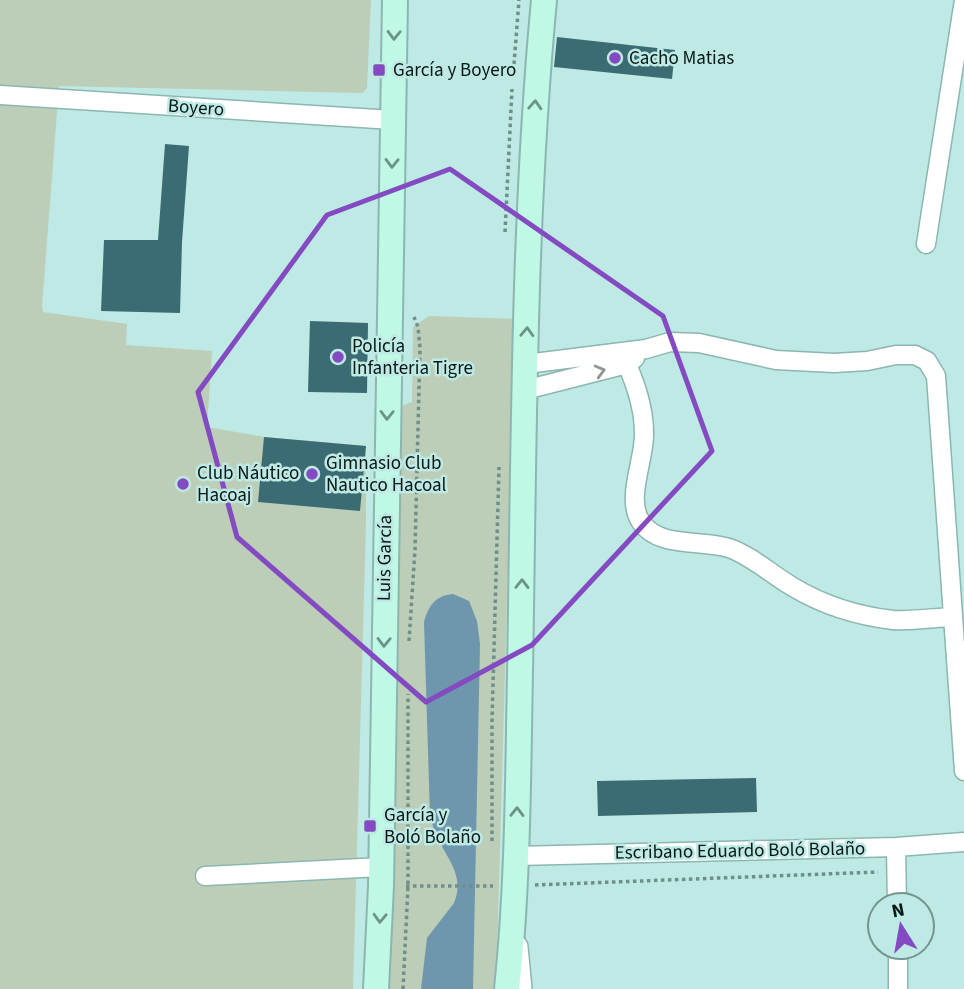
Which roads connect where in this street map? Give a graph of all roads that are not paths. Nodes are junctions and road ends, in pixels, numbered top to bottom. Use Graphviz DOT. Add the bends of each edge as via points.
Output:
graph roads {
  1 [pos="395,0"];
  2 [pos="544,0"];
  3 [pos="964,0"];
  4 [pos="0,95"];
  5 [pos="393,120"];
  6 [pos="926,244"];
  7 [pos="624,358"];
  8 [pos="526,364"];
  9 [pos="525,390"];
  10 [pos="951,617"];
  11 [pos="964,771"];
  12 [pos="964,842"];
  13 [pos="896,847"];
  14 [pos="516,856"];
  15 [pos="205,876"];
  16 [pos="381,876"];
  17 [pos="897,891"];
  18 [pos="514,929"];
  19 [pos="898,961"];
  20 [pos="376,989"];
  21 [pos="507,989"];
  22 [pos="520,989"];
  23 [pos="898,989"];
  1 -- 5 [label="main road, Luis García, one-way"];
  8 -- 2 [label="main road, one-way" via="535,99"];
  3 -- 6 [label="street"];
  4 -- 5 [label="street, Boyero"];
  5 -- 16 [label="main road, Luis García, one-way"];
  7 -- 8 [label="street"];
  9 -- 7 [label="street, one-way"];
  7 -- 10 [label="street" via="642,404 645,436 636,512 653,534 732,549 795,589 839,609 894,620"];
  7 -- 10 [label="street" via="670,342 776,359 834,363 915,355 927,360 936,376"];
  8 -- 9 [label="main road"];
  14 -- 9 [label="main road, one-way"];
  10 -- 11 [label="street"];
  12 -- 13 [label="street, Escribano Eduardo Boló Bolaño"];
  13 -- 14 [label="street, Escribano Eduardo Boló Bolaño"];
  13 -- 17 [label="street"];
  14 -- 18 [label="main road"];
  15 -- 16 [label="street"];
  16 -- 20 [label="main road, Luis García, one-way"];
  18 -- 21 [label="main road"];
  18 -- 22 [label="street"];
  19 -- 23 [label="street"];
}
